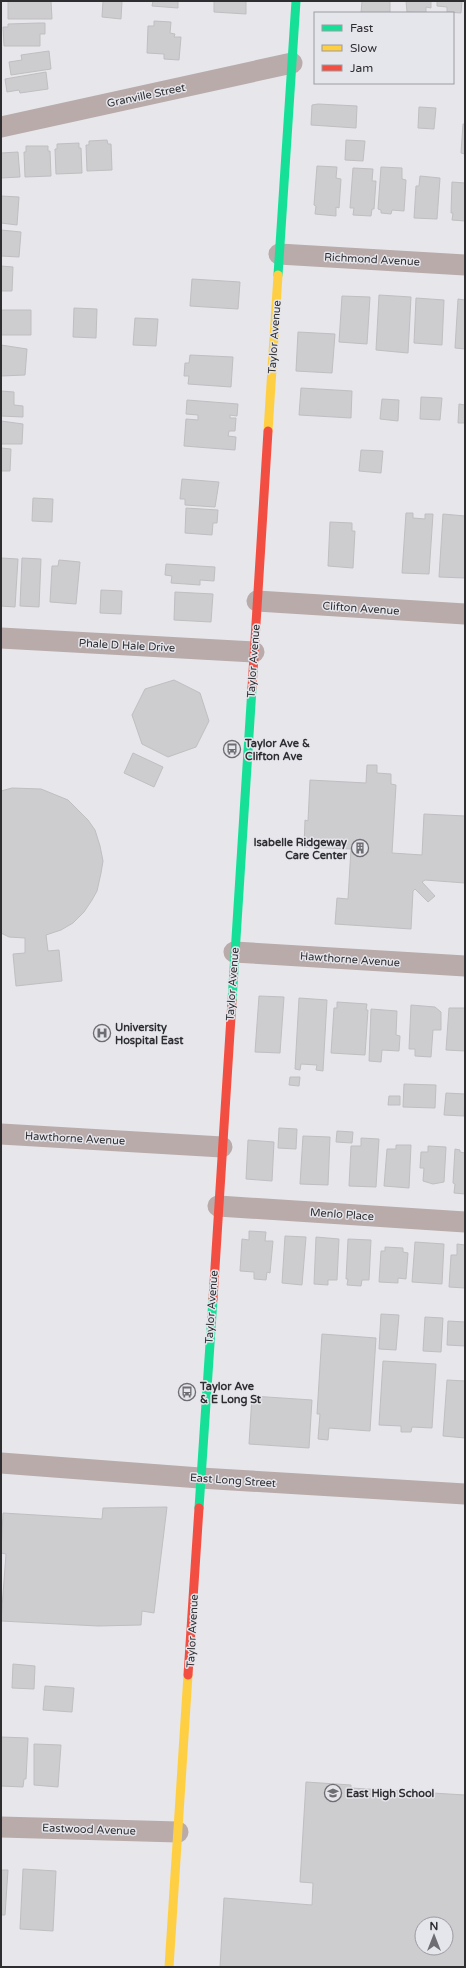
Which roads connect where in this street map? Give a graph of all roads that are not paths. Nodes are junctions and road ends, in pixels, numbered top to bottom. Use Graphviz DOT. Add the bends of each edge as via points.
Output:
graph roads {
  1 [pos="296,1"];
  2 [pos="292,63"];
  3 [pos="1,127"];
  4 [pos="280,254"];
  5 [pos="465,265"];
  6 [pos="257,602"];
  7 [pos="465,614"];
  8 [pos="1,638"];
  9 [pos="254,652"];
  10 [pos="234,952"];
  11 [pos="465,966"];
  12 [pos="1,1134"];
  13 [pos="222,1147"];
  14 [pos="218,1206"];
  15 [pos="465,1222"];
  16 [pos="1,1463"];
  17 [pos="200,1478"];
  18 [pos="465,1494"];
  19 [pos="1,1826"];
  20 [pos="178,1832"];
  21 [pos="169,1967"];
  1 -- 2 [label="main road, Taylor Avenue"];
  2 -- 3 [label="street, Granville Street"];
  2 -- 4 [label="main road, Taylor Avenue"];
  4 -- 5 [label="street, Richmond Avenue"];
  4 -- 6 [label="main road, Taylor Avenue"];
  6 -- 7 [label="street, Clifton Avenue"];
  6 -- 9 [label="main road, Taylor Avenue"];
  8 -- 9 [label="street, Phale D Hale Drive"];
  9 -- 10 [label="main road, Taylor Avenue"];
  10 -- 11 [label="street, Hawthorne Avenue"];
  10 -- 13 [label="main road, Taylor Avenue"];
  12 -- 13 [label="street, Hawthorne Avenue"];
  13 -- 14 [label="main road, Taylor Avenue"];
  14 -- 15 [label="street, Menlo Place"];
  14 -- 17 [label="main road, Taylor Avenue"];
  16 -- 17 [label="street, East Long Street"];
  17 -- 18 [label="street, East Long Street"];
  17 -- 20 [label="main road, Taylor Avenue"];
  19 -- 20 [label="street, Eastwood Avenue"];
  20 -- 21 [label="main road, Taylor Avenue"];
}
